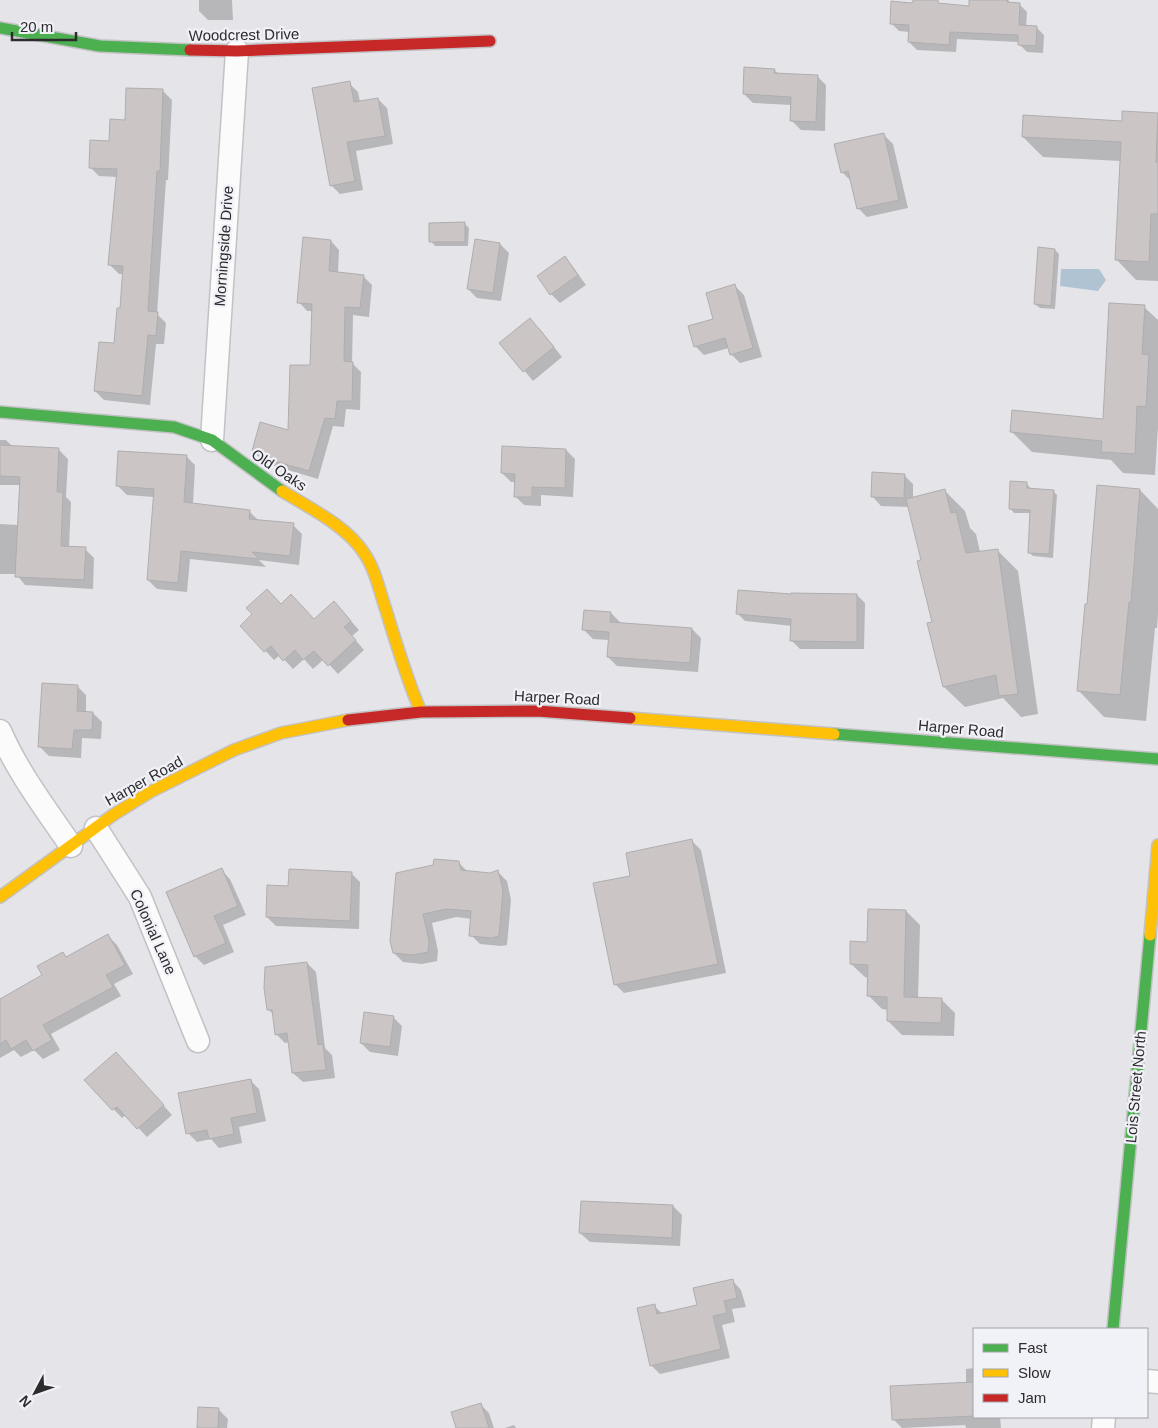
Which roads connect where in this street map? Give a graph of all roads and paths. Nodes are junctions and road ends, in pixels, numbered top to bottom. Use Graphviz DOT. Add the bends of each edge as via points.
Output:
graph roads {
  1 [pos="0,28"];
  2 [pos="490,41"];
  3 [pos="237,51"];
  4 [pos="0,412"];
  5 [pos="212,440"];
  6 [pos="421,712"];
  7 [pos="0,731"];
  8 [pos="1158,759"];
  9 [pos="96,828"];
  10 [pos="1158,845"];
  11 [pos="71,846"];
  12 [pos="0,897"];
  13 [pos="198,1041"];
  14 [pos="1113,1328"];
  1 -- 3 [label="street, Woodcrest Drive" via="100,46"];
  2 -- 3 [label="street, Woodcrest Drive"];
  3 -- 5 [label="street, Morningside Drive"];
  4 -- 5 [label="street, Old Oaks" via="174,427"];
  5 -- 6 [label="street, Old Oaks" via="272,485 329,520 364,552 374,572"];
  6 -- 8 [label="street, Harper Road" via="537,710"];
  6 -- 9 [label="street, Harper Road" via="326,723 271,736 234,750 150,792"];
  7 -- 11 [label="street" via="23,776"];
  9 -- 11 [label="street, Harper Road"];
  9 -- 13 [label="street, Colonial Lane" via="140,897"];
  10 -- 14 [label="street, Lois Street North"];
  11 -- 12 [label="street, Harper Road"];
}
